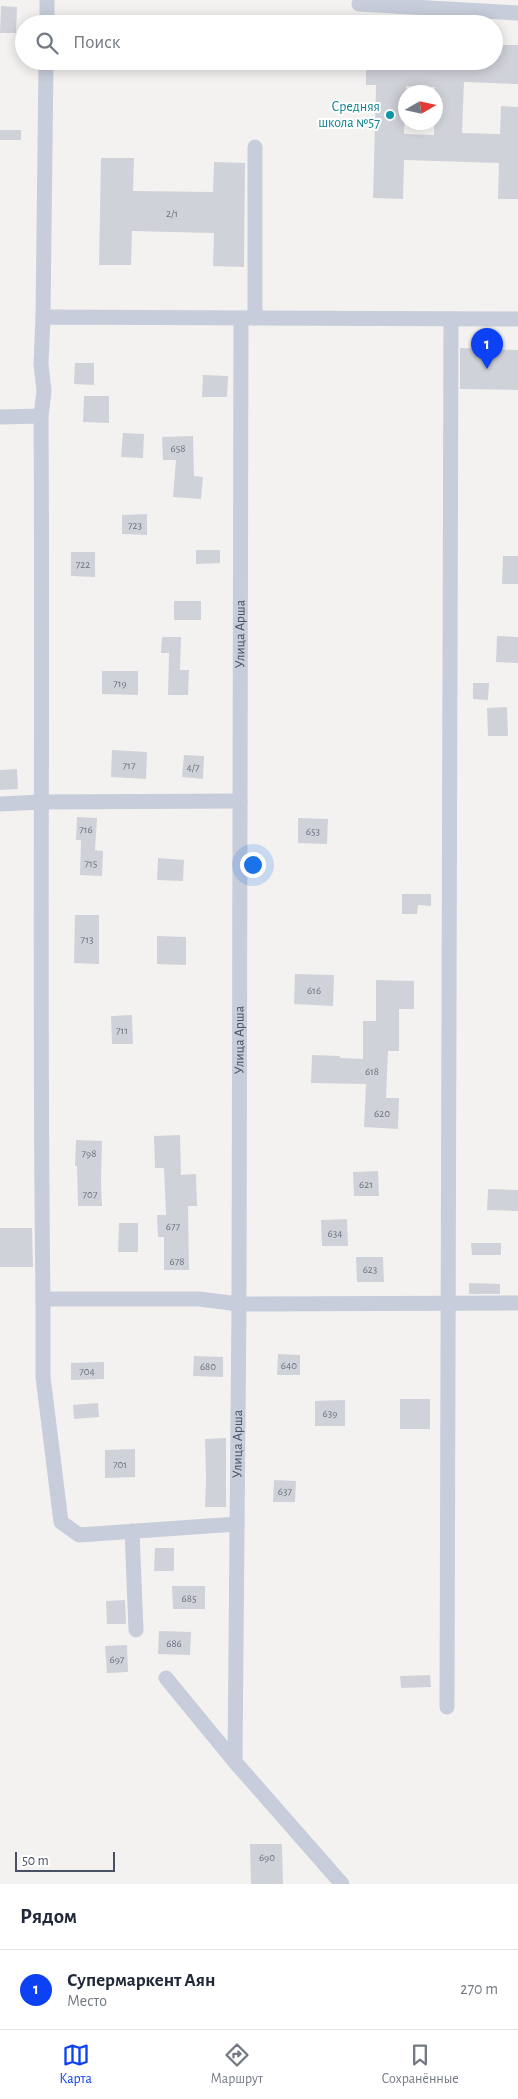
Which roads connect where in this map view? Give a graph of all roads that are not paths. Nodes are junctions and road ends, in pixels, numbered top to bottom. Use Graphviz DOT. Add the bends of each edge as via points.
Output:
graph roads {
  1 [pos="47,0"];
  2 [pos="359,4"];
  3 [pos="518,13"];
  4 [pos="47,15"];
  5 [pos="46,70"];
  6 [pos="255,147"];
  7 [pos="43,317"];
  8 [pos="248,318"];
  9 [pos="451,319"];
  10 [pos="518,319"];
  11 [pos="41,416"];
  12 [pos="0,417"];
  13 [pos="240,801"];
  14 [pos="41,802"];
  15 [pos="0,804"];
  16 [pos="43,1299"];
  17 [pos="518,1303"];
  18 [pos="239,1304"];
  19 [pos="448,1304"];
  20 [pos="237,1524"];
  21 [pos="132,1531"];
  22 [pos="136,1630"];
  23 [pos="166,1678"];
  24 [pos="447,1707"];
  25 [pos="235,1762"];
  26 [pos="342,1884"];
  1 -- 4 [label="street"];
  2 -- 3 [label="street"];
  5 -- 7 [label="street"];
  6 -- 8 [label="street, Улица Арша"];
  7 -- 8 [label="street"];
  7 -- 11 [label="street"];
  8 -- 9 [label="street"];
  8 -- 13 [label="street, Улица Арша"];
  9 -- 10 [label="street"];
  9 -- 19 [label="street"];
  11 -- 12 [label="street"];
  11 -- 14 [label="street"];
  13 -- 14 [label="street"];
  13 -- 18 [label="street, Улица Арша"];
  14 -- 15 [label="street"];
  14 -- 16 [label="street"];
  16 -- 18 [label="street" via="199,1299"];
  16 -- 21 [label="street" via="43,1377 61,1522 79,1535"];
  17 -- 19 [label="street"];
  18 -- 19 [label="street"];
  18 -- 20 [label="street, Улица Арша"];
  19 -- 24 [label="street"];
  20 -- 21 [label="street"];
  20 -- 25 [label="street, Улица Арша"];
  21 -- 22 [label="street"];
  23 -- 25 [label="street"];
  25 -- 26 [label="street"];
}
